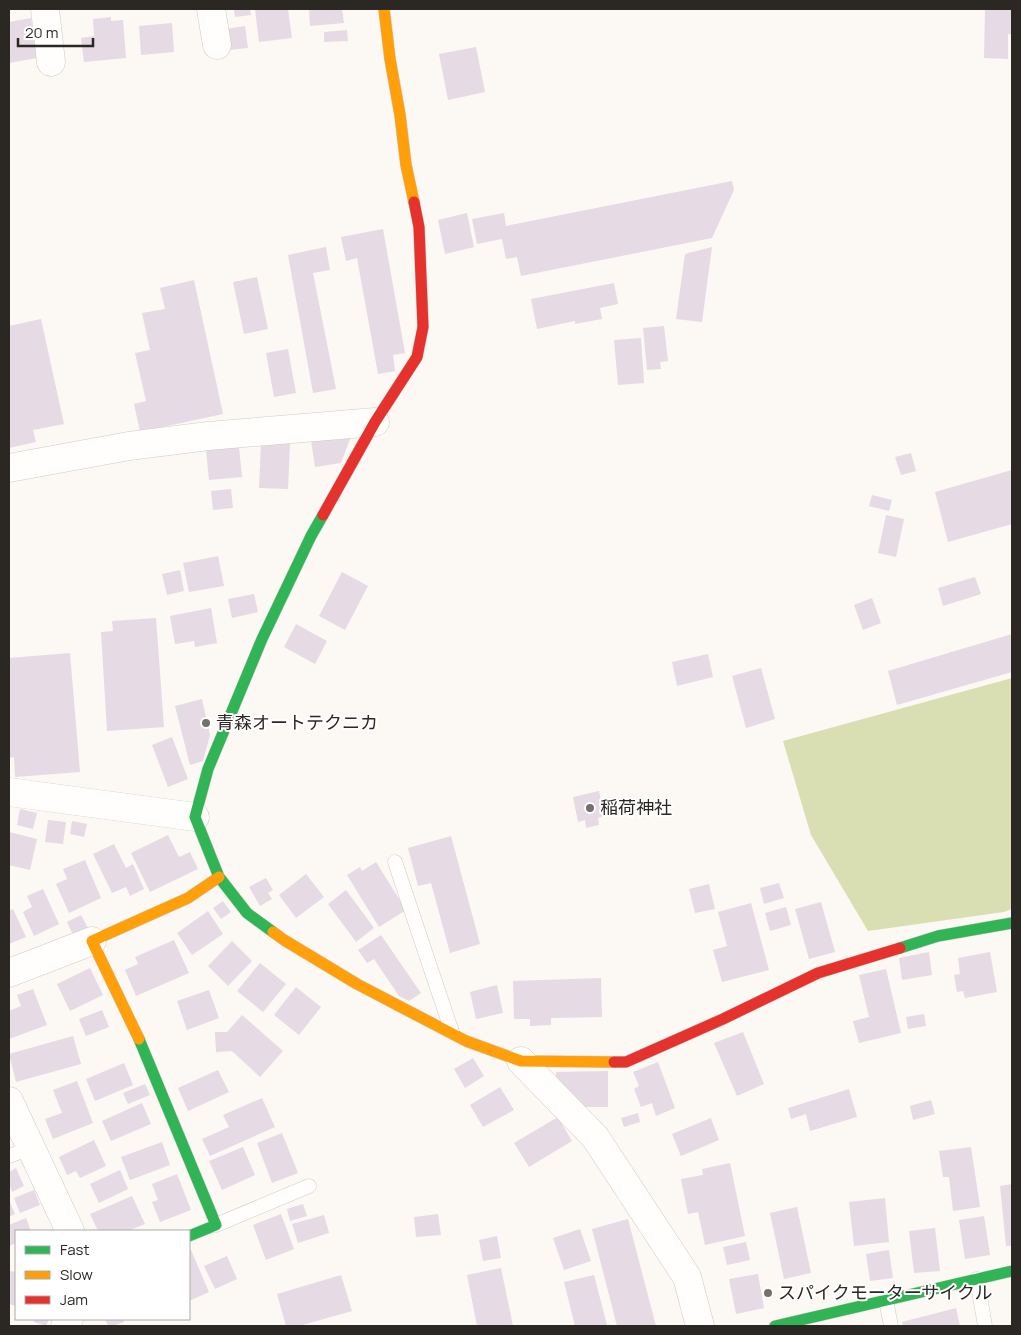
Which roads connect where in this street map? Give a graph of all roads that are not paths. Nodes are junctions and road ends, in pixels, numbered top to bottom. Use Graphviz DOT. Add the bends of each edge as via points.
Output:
graph roads {
  1 [pos="45,9"];
  2 [pos="211,9"];
  3 [pos="384,9"];
  4 [pos="217,45"];
  5 [pos="51,62"];
  6 [pos="374,422"];
  7 [pos="9,468"];
  8 [pos="9,792"];
  9 [pos="195,817"];
  10 [pos="395,862"];
  11 [pos="219,877"];
  12 [pos="1012,923"];
  13 [pos="92,941"];
  14 [pos="9,973"];
  15 [pos="452,1034"];
  16 [pos="521,1061"];
  17 [pos="9,1101"];
  18 [pos="20,1152"];
  19 [pos="309,1186"];
  20 [pos="216,1225"];
  21 [pos="69,1230"];
  22 [pos="190,1236"];
  23 [pos="1012,1271"];
  24 [pos="977,1279"];
  25 [pos="886,1300"];
  26 [pos="783,1325"];
  27 [pos="700,1326"];
  28 [pos="891,1326"];
  29 [pos="985,1326"];
  1 -- 5 [label="street"];
  2 -- 4 [label="street"];
  3 -- 6 [label="main road" via="406,165 419,227 423,327 417,357"];
  6 -- 7 [label="street" via="208,436 129,446"];
  6 -- 9 [label="main road" via="311,536 262,639 208,769"];
  8 -- 9 [label="street"];
  9 -- 11 [label="main road"];
  10 -- 15 [label="lane"];
  11 -- 13 [label="main road" via="188,898"];
  11 -- 15 [label="main road" via="247,913 284,940 357,984"];
  12 -- 16 [label="main road" via="938,936 818,973 626,1062"];
  13 -- 14 [label="street"];
  13 -- 20 [label="main road" via="143,1046"];
  15 -- 16 [label="main road"];
  16 -- 27 [label="street" via="595,1137 687,1277"];
  17 -- 18 [label="street"];
  18 -- 21 [label="street"];
  19 -- 20 [label="lane"];
  20 -- 22 [label="main road"];
  23 -- 24 [label="main road"];
  24 -- 25 [label="main road"];
  24 -- 29 [label="lane"];
  25 -- 26 [label="main road"];
  25 -- 28 [label="lane"];
}
